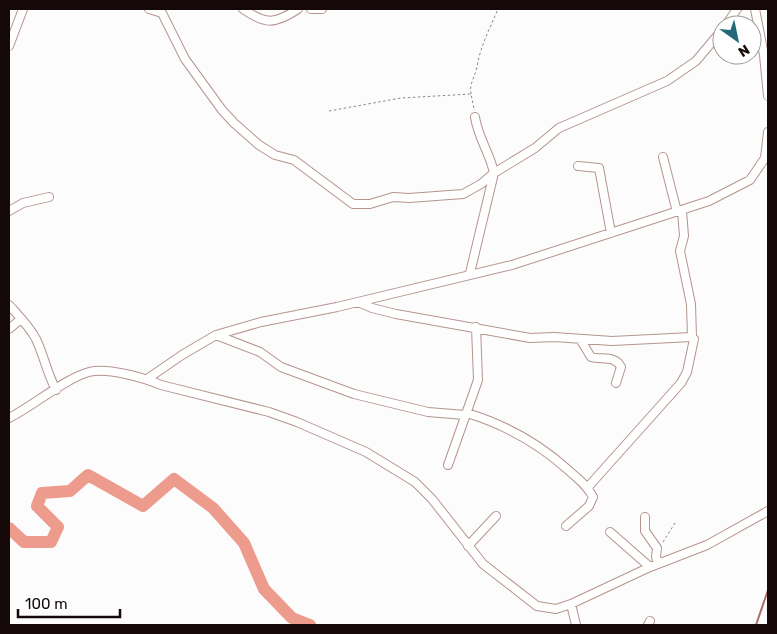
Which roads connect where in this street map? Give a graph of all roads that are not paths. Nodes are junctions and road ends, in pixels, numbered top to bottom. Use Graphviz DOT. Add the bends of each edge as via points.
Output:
graph roads {
  1 [pos="22,9"];
  2 [pos="149,9"];
  3 [pos="243,9"];
  4 [pos="298,9"];
  5 [pos="311,9"];
  6 [pos="322,9"];
  7 [pos="755,9"];
  8 [pos="712,42"];
  9 [pos="9,46"];
  10 [pos="768,96"];
  11 [pos="475,117"];
  12 [pos="768,132"];
  13 [pos="664,158"];
  14 [pos="578,166"];
  15 [pos="494,174"];
  16 [pos="49,197"];
  17 [pos="9,211"];
  18 [pos="679,212"];
  19 [pos="611,233"];
  20 [pos="470,273"];
  21 [pos="358,302"];
  22 [pos="9,305"];
  23 [pos="21,318"];
  24 [pos="476,327"];
  25 [pos="9,329"];
  26 [pos="216,336"];
  27 [pos="692,337"];
  28 [pos="580,339"];
  29 [pos="148,379"];
  30 [pos="616,383"];
  31 [pos="56,390"];
  32 [pos="466,414"];
  33 [pos="9,418"];
  34 [pos="448,465"];
  35 [pos="588,487"];
  36 [pos="768,512"];
  37 [pos="496,516"];
  38 [pos="645,517"];
  39 [pos="566,526"];
  40 [pos="610,532"];
  41 [pos="468,546"];
  42 [pos="658,564"];
  43 [pos="650,567"];
  44 [pos="571,604"];
  45 [pos="576,625"];
  1 -- 9 [label="street"];
  2 -- 15 [label="street" via="162,13 185,59 234,123 259,145 275,155 294,160 353,204 370,204 393,197 464,194"];
  3 -- 4 [label="street" via="271,22"];
  5 -- 6 [label="street"];
  7 -- 10 [label="street"];
  8 -- 15 [label="street" via="696,61 667,81 559,128"];
  11 -- 15 [label="street" via="477,131"];
  12 -- 18 [label="street" via="764,158 750,180 739,188"];
  13 -- 18 [label="street"];
  14 -- 19 [label="street" via="599,168"];
  15 -- 20 [label="street"];
  16 -- 17 [label="street" via="23,203"];
  18 -- 19 [label="street"];
  18 -- 27 [label="street" via="684,236 680,251 691,304"];
  19 -- 20 [label="street" via="512,265"];
  20 -- 21 [label="street"];
  21 -- 24 [label="street" via="396,314"];
  21 -- 26 [label="street" via="261,322"];
  22 -- 23 [label="street"];
  23 -- 25 [label="street"];
  23 -- 31 [label="street" via="36,340"];
  24 -- 28 [label="street" via="530,338"];
  24 -- 32 [label="street" via="479,375"];
  26 -- 29 [label="street"];
  26 -- 32 [label="street" via="354,394 428,412"];
  27 -- 28 [label="street"];
  27 -- 35 [label="street" via="687,372 678,387"];
  28 -- 30 [label="street" via="591,357 618,362"];
  29 -- 31 [label="street" via="90,371"];
  29 -- 41 [label="street" via="270,412 366,452 415,482"];
  31 -- 33 [label="street"];
  32 -- 34 [label="street"];
  32 -- 35 [label="street" via="489,420 530,439"];
  35 -- 39 [label="street" via="593,497 589,506"];
  36 -- 42 [label="street" via="707,546"];
  37 -- 41 [label="street"];
  38 -- 42 [label="street" via="644,531 658,548"];
  40 -- 43 [label="street"];
  41 -- 44 [label="street" via="483,564 537,606 556,609"];
  42 -- 43 [label="street"];
  43 -- 44 [label="street"];
  44 -- 45 [label="street"];
}
